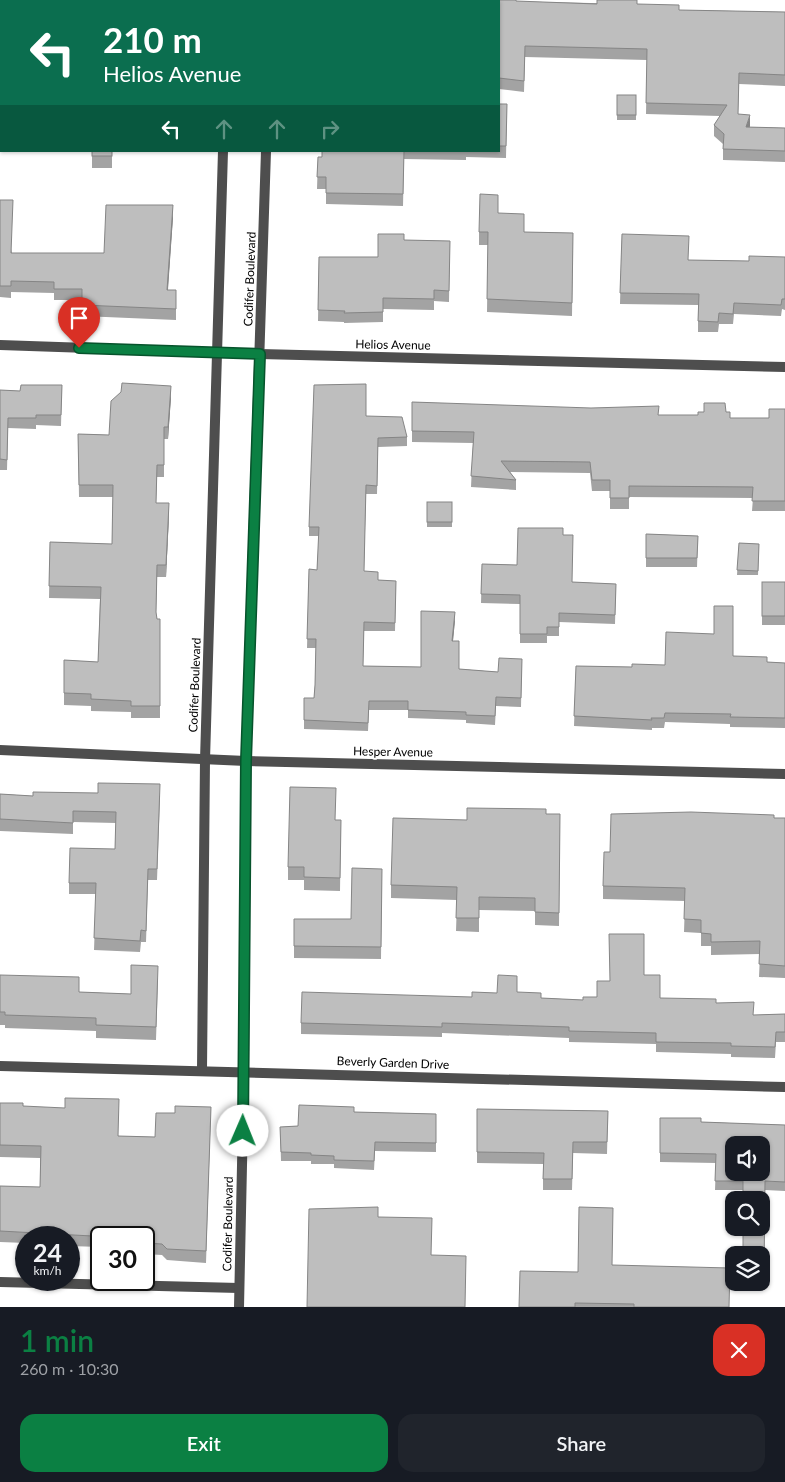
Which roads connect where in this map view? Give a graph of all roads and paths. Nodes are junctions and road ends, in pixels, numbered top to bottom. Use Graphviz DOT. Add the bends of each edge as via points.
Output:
graph roads {
  1 [pos="223,152"];
  2 [pos="266,152"];
  3 [pos="0,345"];
  4 [pos="218,352"];
  5 [pos="260,354"];
  6 [pos="785,367"];
  7 [pos="0,750"];
  8 [pos="205,760"];
  9 [pos="246,761"];
  10 [pos="785,774"];
  11 [pos="0,1066"];
  12 [pos="202,1070"];
  13 [pos="244,1071"];
  14 [pos="785,1086"];
  15 [pos="0,1282"];
  16 [pos="239,1288"];
  17 [pos="239,1307"];
  1 -- 4 [label="street, Codifer Boulevard"];
  2 -- 5 [label="street, Codifer Boulevard"];
  3 -- 4 [label="street, Helios Avenue"];
  4 -- 5 [label="street, Helios Avenue"];
  4 -- 8 [label="street, Codifer Boulevard"];
  5 -- 6 [label="street, Helios Avenue"];
  5 -- 9 [label="street, Codifer Boulevard"];
  7 -- 8 [label="street, Hesper Avenue"];
  8 -- 9 [label="street, Hesper Avenue"];
  8 -- 12 [label="street, Codifer Boulevard"];
  9 -- 10 [label="street, Hesper Avenue"];
  9 -- 13 [label="street, Codifer Boulevard"];
  11 -- 12 [label="street, Beverly Garden Drive"];
  12 -- 13 [label="street, Beverly Garden Drive"];
  13 -- 14 [label="street, Beverly Garden Drive"];
  13 -- 16 [label="street, Codifer Boulevard"];
  15 -- 16 [label="street"];
  16 -- 17 [label="street, Codifer Boulevard"];
}
